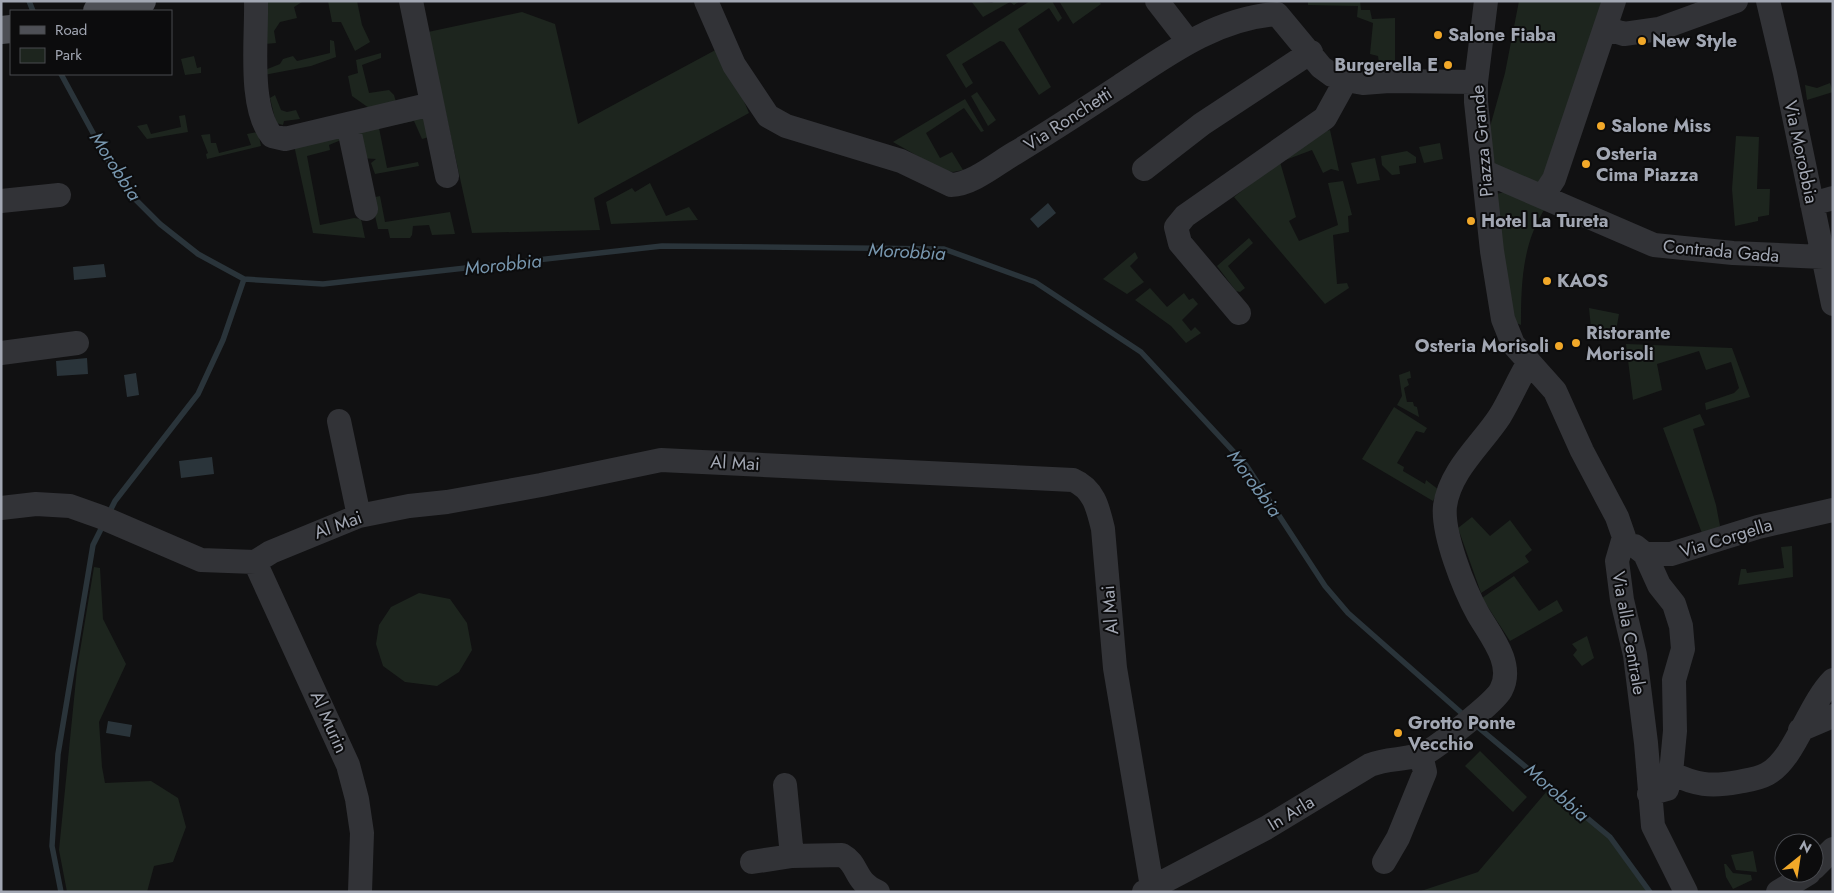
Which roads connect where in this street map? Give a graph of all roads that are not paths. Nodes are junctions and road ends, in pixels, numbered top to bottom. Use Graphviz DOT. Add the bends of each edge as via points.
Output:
graph roads {
  1 [pos="142,1"];
  2 [pos="256,1"];
  3 [pos="411,1"];
  4 [pos="706,1"];
  5 [pos="1157,1"];
  6 [pos="1486,1"];
  7 [pos="1614,1"];
  8 [pos="1736,1"];
  9 [pos="1768,1"];
  10 [pos="102,10"];
  11 [pos="1605,28"];
  12 [pos="1188,41"];
  13 [pos="1311,52"];
  14 [pos="1346,80"];
  15 [pos="1476,82"];
  16 [pos="432,104"];
  17 [pos="348,124"];
  18 [pos="1144,168"];
  19 [pos="1485,172"];
  20 [pos="447,176"];
  21 [pos="59,194"];
  22 [pos="1543,196"];
  23 [pos="1,201"];
  24 [pos="1822,201"];
  25 [pos="366,209"];
  26 [pos="1823,257"];
  27 [pos="1833,304"];
  28 [pos="1239,313"];
  29 [pos="77,343"];
  30 [pos="1,353"];
  31 [pos="1529,362"];
  32 [pos="339,421"];
  33 [pos="1,508"];
  34 [pos="1833,510"];
  35 [pos="360,516"];
  36 [pos="1624,537"];
  37 [pos="1646,554"];
  38 [pos="255,562"];
  39 [pos="1833,680"];
  40 [pos="1833,716"];
  41 [pos="1644,727"];
  42 [pos="1800,730"];
  43 [pos="1675,731"];
  44 [pos="1430,749"];
  45 [pos="1671,773"];
  46 [pos="785,785"];
  47 [pos="1649,794"];
  48 [pos="1833,849"];
  49 [pos="792,856"];
  50 [pos="1824,858"];
  51 [pos="752,862"];
  52 [pos="1384,862"];
  53 [pos="1793,883"];
  54 [pos="1148,890"];
  55 [pos="360,892"];
  56 [pos="878,892"];
  57 [pos="1686,892"];
  58 [pos="1778,892"];
  1 -- 10 [label="main road"];
  2 -- 17 [label="street" via="256,82 264,126 272,136 285,139"];
  3 -- 16 [label="street"];
  4 -- 12 [label="street, Via Ronchetti" via="734,65 768,116 801,131 894,158 951,185 979,175"];
  5 -- 12 [label="street"];
  6 -- 15 [label="street, Piazza Grande"];
  7 -- 11 [label="street"];
  8 -- 11 [label="street" via="1659,28 1624,34"];
  9 -- 24 [label="street, Via Morobbia"];
  11 -- 22 [label="street" via="1554,179"];
  12 -- 13 [label="street, Via Ronchetti" via="1242,21 1277,14"];
  13 -- 14 [label="street, Via Ronchetti" via="1332,75"];
  13 -- 18 [label="street" via="1202,124"];
  14 -- 15 [label="street, Via Ronchetti" via="1362,84 1389,81"];
  14 -- 28 [label="street" via="1325,118 1185,216 1176,227 1180,243"];
  15 -- 19 [label="street, Piazza Grande"];
  16 -- 17 [label="street"];
  16 -- 20 [label="street"];
  17 -- 25 [label="street"];
  19 -- 22 [label="street, Contrada Gada"];
  19 -- 31 [label="street, Piazza Grande" via="1492,251 1503,319 1513,344"];
  21 -- 23 [label="street"];
  22 -- 26 [label="street, Contrada Gada" via="1554,204 1654,245"];
  24 -- 26 [label="street, Via Morobbia"];
  26 -- 27 [label="street, Via Morobbia"];
  29 -- 30 [label="street"];
  31 -- 36 [label="street" via="1555,392"];
  31 -- 44 [label="street" via="1499,418 1463,465 1446,505 1446,525 1462,580 1493,637 1503,663 1504,680 1495,698"];
  32 -- 35 [label="street"];
  33 -- 38 [label="street" via="52,504 70,506 201,560"];
  34 -- 37 [label="street, Via Corgella" via="1758,527 1671,554"];
  35 -- 38 [label="street, Al Mai" via="280,548"];
  35 -- 54 [label="street, Al Mai" via="531,487 661,460 1063,478 1079,483 1094,498 1102,529 1115,668"];
  36 -- 37 [label="street"];
  36 -- 41 [label="street, Via alla Centrale" via="1617,561 1635,655"];
  37 -- 43 [label="street" via="1659,584 1674,604 1680,626 1683,649 1672,694"];
  38 -- 55 [label="street, Al Murin" via="348,765 362,833"];
  39 -- 42 [label="street" via="1816,699"];
  40 -- 42 [label="street"];
  41 -- 43 [label="street"];
  41 -- 47 [label="street, Via alla Centrale"];
  42 -- 45 [label="street" via="1777,767 1756,778 1718,786 1695,784"];
  43 -- 45 [label="street"];
  44 -- 52 [label="street" via="1425,772 1398,838"];
  44 -- 54 [label="street, In Arla" via="1370,765 1273,824"];
  45 -- 47 [label="street" via="1667,789"];
  46 -- 49 [label="street"];
  47 -- 57 [label="street, Via alla Centrale" via="1653,826"];
  48 -- 50 [label="street"];
  49 -- 51 [label="street"];
  49 -- 56 [label="street" via="842,855 850,861 863,884"];
  53 -- 58 [label="street"];
}
